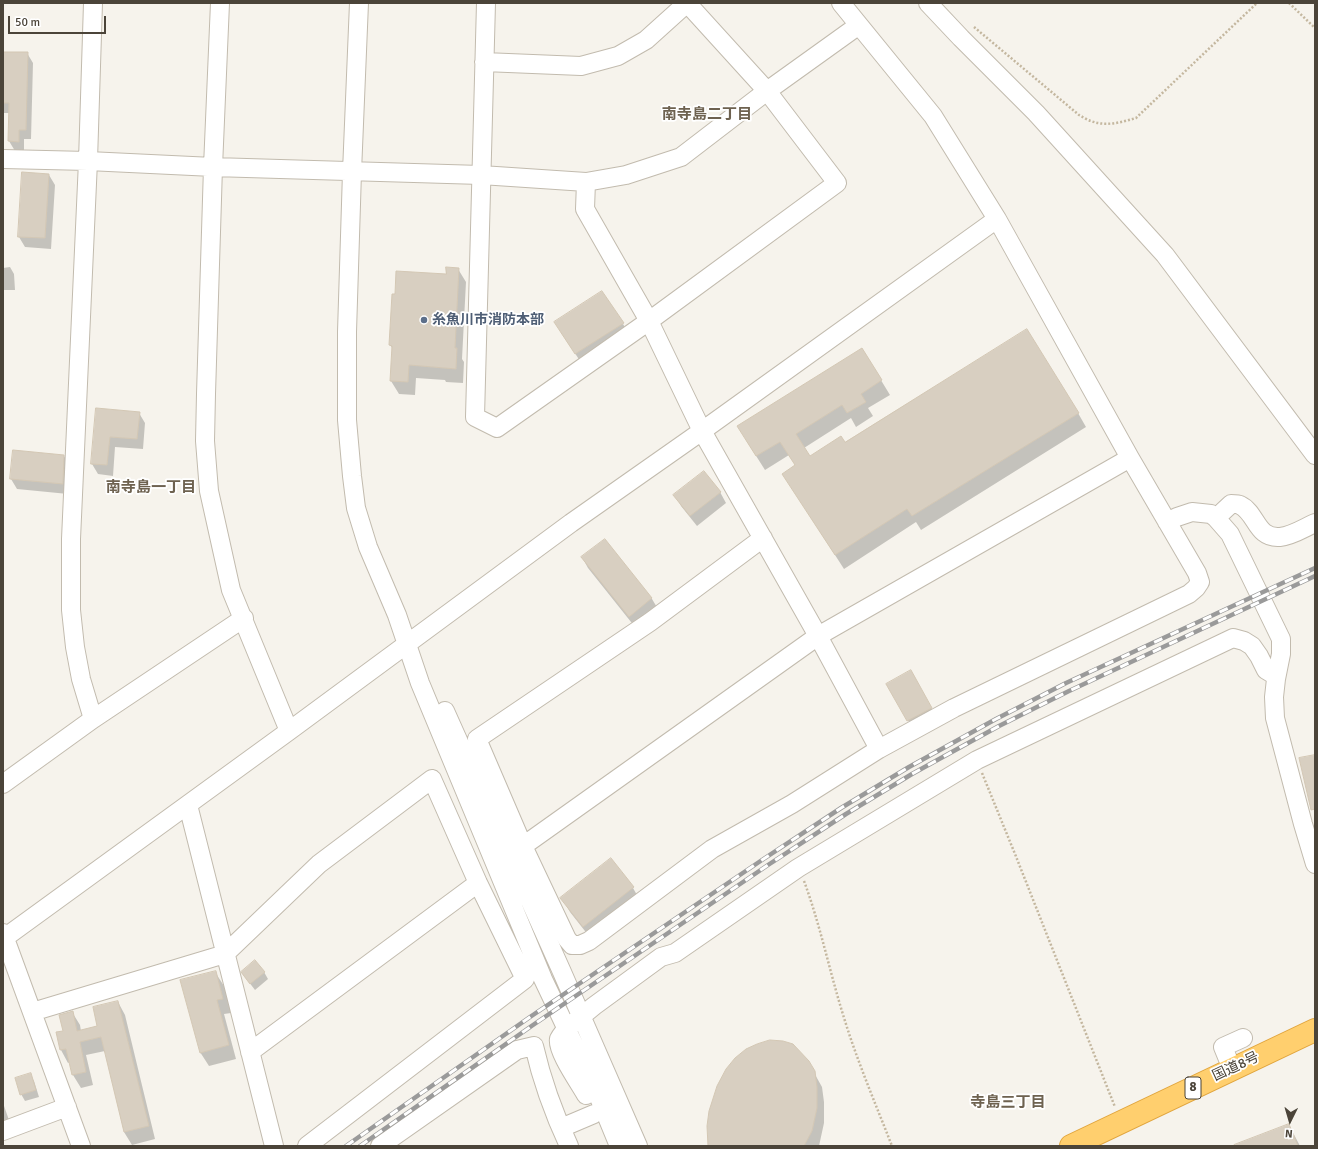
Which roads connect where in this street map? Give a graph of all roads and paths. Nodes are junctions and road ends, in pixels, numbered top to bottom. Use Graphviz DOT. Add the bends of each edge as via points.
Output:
graph roads {
  1 [pos="93,3"];
  2 [pos="220,3"];
  3 [pos="359,3"];
  4 [pos="486,3"];
  5 [pos="687,3"];
  6 [pos="841,3"];
  7 [pos="928,3"];
  8 [pos="1257,3"];
  9 [pos="1289,3"];
  10 [pos="969,23"];
  11 [pos="859,26"];
  12 [pos="1315,28"];
  13 [pos="484,62"];
  14 [pos="767,91"];
  15 [pos="3,159"];
  16 [pos="88,161"];
  17 [pos="213,167"];
  18 [pos="352,172"];
  19 [pos="481,175"];
  20 [pos="586,182"];
  21 [pos="997,219"];
  22 [pos="649,321"];
  23 [pos="702,431"];
  24 [pos="1315,455"];
  25 [pos="1130,458"];
  26 [pos="1216,518"];
  27 [pos="1167,522"];
  28 [pos="1315,523"];
  29 [pos="763,538"];
  30 [pos="244,618"];
  31 [pos="818,636"];
  32 [pos="408,644"];
  33 [pos="1276,676"];
  34 [pos="93,719"];
  35 [pos="289,731"];
  36 [pos="879,749"];
  37 [pos="976,760"];
  38 [pos="3,784"];
  39 [pos="188,805"];
  40 [pos="523,846"];
  41 [pos="1315,864"];
  42 [pos="798,868"];
  43 [pos="478,883"];
  44 [pos="4,936"];
  45 [pos="225,954"];
  46 [pos="32,1012"];
  47 [pos="584,1013"];
  48 [pos="566,1029"];
  49 [pos="1315,1030"];
  50 [pos="1242,1038"];
  51 [pos="250,1052"];
  52 [pos="1232,1069"];
  53 [pos="67,1107"];
  54 [pos="594,1114"];
  55 [pos="1121,1122"];
  56 [pos="561,1128"];
  57 [pos="3,1131"];
  58 [pos="81,1146"];
  59 [pos="274,1146"];
  60 [pos="307,1146"];
  61 [pos="380,1146"];
  62 [pos="569,1146"];
  63 [pos="608,1146"];
  64 [pos="619,1146"];
  65 [pos="638,1146"];
  66 [pos="646,1146"];
  67 [pos="892,1146"];
  68 [pos="1071,1146"];
  1 -- 16 [label="street"];
  2 -- 17 [label="street"];
  3 -- 18 [label="street"];
  4 -- 13 [label="street"];
  5 -- 13 [label="street" via="646,40 618,56 581,66"];
  5 -- 14 [label="street"];
  6 -- 11 [label="street"];
  7 -- 24 [label="street" via="1036,113 1165,255"];
  8 -- 10 [label="path" via="1136,118 1117,123 1091,122 1079,115"];
  9 -- 12 [label="path"];
  11 -- 14 [label="street"];
  11 -- 21 [label="street" via="933,116"];
  13 -- 19 [label="street"];
  14 -- 20 [label="street" via="681,157 626,175"];
  14 -- 22 [label="street" via="837,183"];
  15 -- 16 [label="street"];
  16 -- 17 [label="street"];
  16 -- 34 [label="street" via="71,540 71,610 81,680"];
  17 -- 18 [label="street"];
  17 -- 30 [label="street" via="205,441 209,491 231,590"];
  18 -- 19 [label="street"];
  18 -- 32 [label="street" via="347,332 347,420 352,476 356,508 368,547"];
  19 -- 20 [label="street"];
  19 -- 22 [label="street" via="475,417 497,428"];
  20 -- 22 [label="street" via="585,209"];
  21 -- 23 [label="street"];
  21 -- 25 [label="street"];
  22 -- 23 [label="street"];
  23 -- 29 [label="street"];
  23 -- 32 [label="street" via="571,523"];
  25 -- 27 [label="street"];
  25 -- 31 [label="street"];
  26 -- 27 [label="street" via="1211,514 1192,512"];
  26 -- 28 [label="street" via="1231,504 1240,504 1264,534 1280,537"];
  26 -- 33 [label="street" via="1230,534 1281,639 1282,654"];
  27 -- 36 [label="street" via="1200,582 1189,594 954,708"];
  29 -- 31 [label="street"];
  29 -- 40 [label="street" via="650,622 477,739"];
  30 -- 34 [label="street"];
  30 -- 35 [label="street"];
  31 -- 36 [label="street"];
  31 -- 40 [label="street"];
  32 -- 35 [label="street"];
  32 -- 47 [label="street" via="430,678"];
  32 -- 48 [label="street" via="424,691"];
  33 -- 37 [label="street" via="1266,670 1252,646 1233,638"];
  33 -- 41 [label="street" via="1275,718"];
  34 -- 38 [label="street"];
  35 -- 39 [label="street"];
  36 -- 40 [label="street" via="792,804 712,849 580,945 572,945 567,939"];
  37 -- 42 [label="street"];
  37 -- 55 [label="path"];
  39 -- 44 [label="street"];
  39 -- 45 [label="street"];
  42 -- 47 [label="street" via="675,953 661,957"];
  42 -- 67 [label="path" via="814,910 852,1044"];
  43 -- 45 [label="street" via="432,779 319,864"];
  43 -- 51 [label="street"];
  43 -- 60 [label="street" via="524,979"];
  44 -- 46 [label="street"];
  45 -- 46 [label="street"];
  45 -- 51 [label="street"];
  46 -- 53 [label="street"];
  47 -- 48 [label="street"];
  47 -- 65 [label="street"];
  47 -- 66 [label="street" via="593,1022"];
  48 -- 54 [label="street" via="559,1040 560,1049"];
  48 -- 64 [label="street"];
  49 -- 52 [label="highway, 国道8号 / 8"];
  50 -- 52 [label="street" via="1223,1047"];
  51 -- 59 [label="street"];
  52 -- 55 [label="highway, 国道8号 / 8"];
  53 -- 57 [label="street"];
  53 -- 58 [label="street"];
  54 -- 56 [label="street"];
  54 -- 63 [label="street"];
  55 -- 68 [label="highway, 国道8号 / 8"];
  56 -- 61 [label="street" via="540,1073 534,1046 516,1050"];
  56 -- 62 [label="street"];
}
